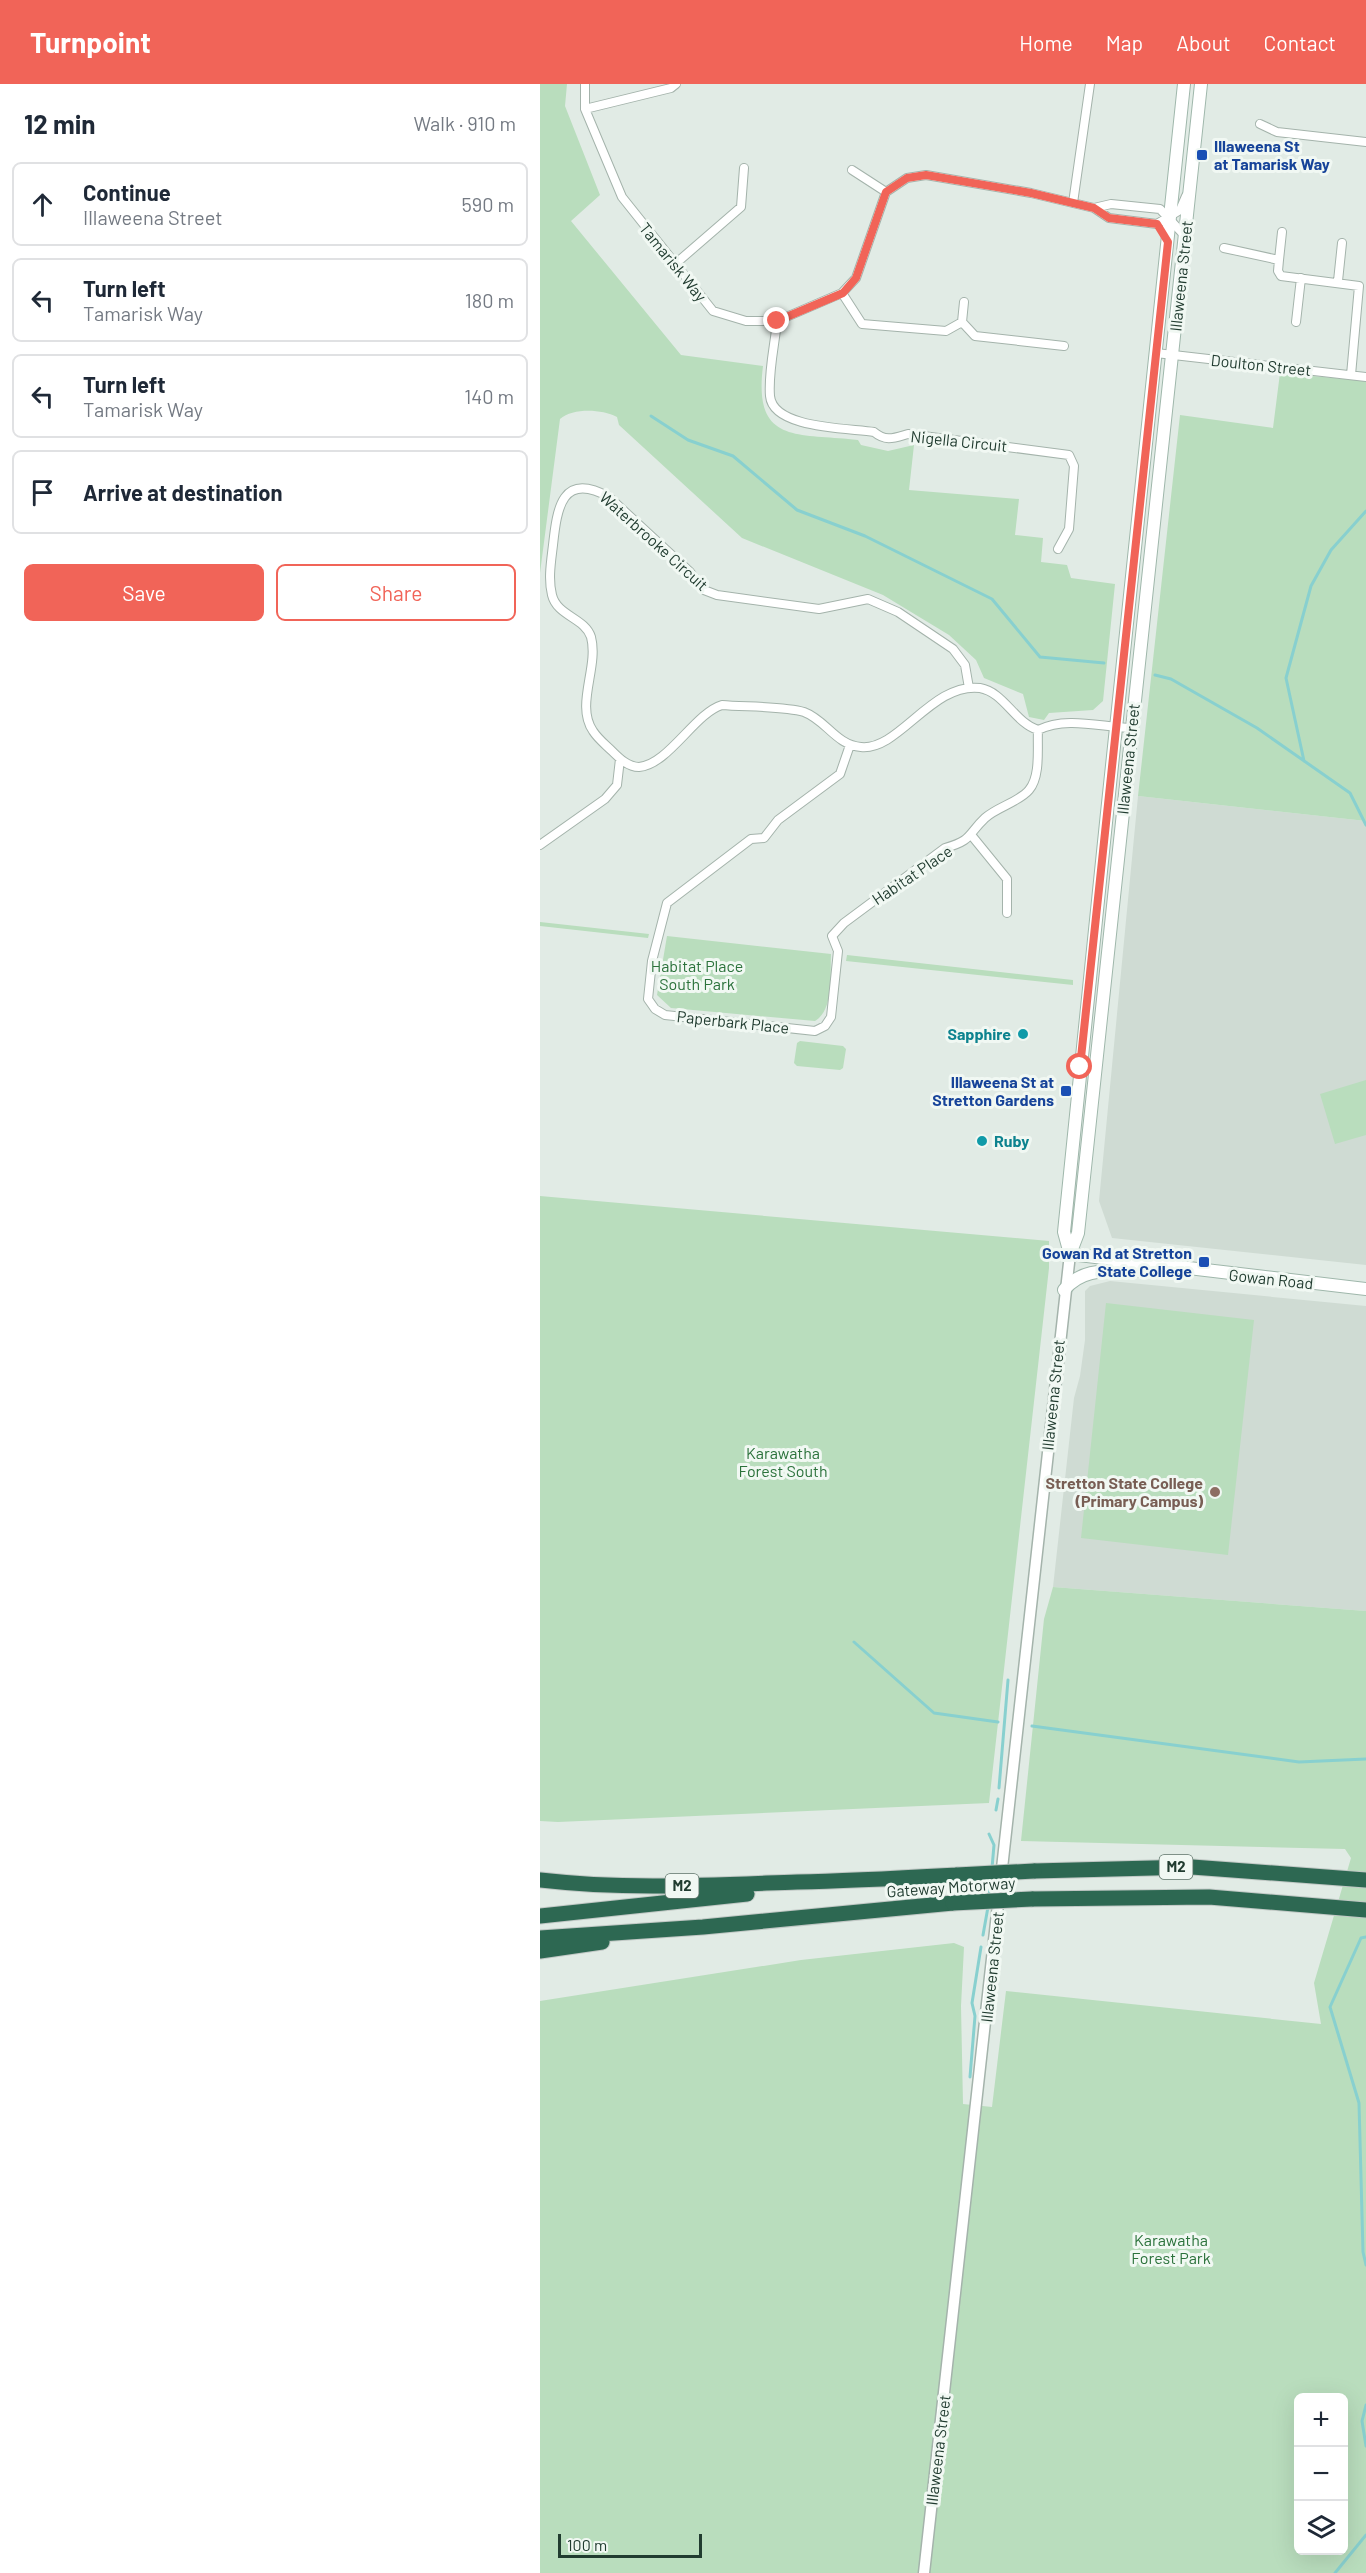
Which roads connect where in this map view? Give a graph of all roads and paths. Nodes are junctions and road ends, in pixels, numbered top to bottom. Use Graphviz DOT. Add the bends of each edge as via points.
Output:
graph roads {
  1 [pos="585,84"];
  2 [pos="676,84"];
  3 [pos="1090,84"];
  4 [pos="1184,84"];
  5 [pos="1201,84"];
  6 [pos="585,110"];
  7 [pos="1260,123"];
  8 [pos="1366,142"];
  9 [pos="744,168"];
  10 [pos="852,170"];
  11 [pos="1191,182"];
  12 [pos="886,192"];
  13 [pos="1172,197"];
  14 [pos="1073,203"];
  15 [pos="1094,208"];
  16 [pos="1159,209"];
  17 [pos="1170,218"];
  18 [pos="1157,224"];
  19 [pos="1282,232"];
  20 [pos="1185,236"];
  21 [pos="1168,242"];
  22 [pos="1342,243"];
  23 [pos="1224,248"];
  24 [pos="1279,260"];
  25 [pos="674,265"];
  26 [pos="1301,278"];
  27 [pos="1338,281"];
  28 [pos="843,293"];
  29 [pos="964,302"];
  30 [pos="777,321"];
  31 [pos="962,322"];
  32 [pos="1296,322"];
  33 [pos="1064,346"];
  34 [pos="1156,353"];
  35 [pos="1173,356"];
  36 [pos="1352,375"];
  37 [pos="1366,377"];
  38 [pos="1058,549"];
  39 [pos="969,688"];
  40 [pos="1114,727"];
  41 [pos="1131,728"];
  42 [pos="1038,730"];
  43 [pos="850,745"];
  44 [pos="620,759"];
  45 [pos="1122,811"];
  46 [pos="1105,819"];
  47 [pos="972,836"];
  48 [pos="540,845"];
  49 [pos="1007,913"];
  50 [pos="832,936"];
  51 [pos="1086,994"];
  52 [pos="1103,996"];
  53 [pos="1070,1254"];
  54 [pos="1170,1267"];
  55 [pos="1366,1289"];
  56 [pos="1064,1290"];
  57 [pos="540,1880"];
  58 [pos="1366,1880"];
  59 [pos="824,1884"];
  60 [pos="1366,1910"];
  61 [pos="540,1916"];
  62 [pos="703,1927"];
  63 [pos="540,1938"];
  64 [pos="540,1951"];
  65 [pos="924,2573"];
  1 -- 6 [label="street, Tamarisk Way"];
  2 -- 6 [label="street"];
  3 -- 14 [label="street"];
  4 -- 13 [label="main road, Illaweena Street"];
  5 -- 11 [label="main road, Illaweena Street"];
  6 -- 25 [label="street, Tamarisk Way" via="622,198"];
  7 -- 8 [label="street" via="1277,132"];
  9 -- 25 [label="street" via="741,207"];
  10 -- 12 [label="street"];
  11 -- 17 [label="street" via="1180,210"];
  11 -- 20 [label="main road, Illaweena Street"];
  12 -- 14 [label="street" via="907,178 926,175"];
  12 -- 28 [label="street" via="856,278"];
  13 -- 16 [label="street"];
  13 -- 17 [label="main road, Illaweena Street"];
  14 -- 15 [label="street"];
  15 -- 16 [label="street" via="1111,204"];
  15 -- 18 [label="street" via="1109,218"];
  16 -- 17 [label="street"];
  17 -- 18 [label="street"];
  17 -- 20 [label="street"];
  17 -- 21 [label="main road, Illaweena Street"];
  18 -- 21 [label="street"];
  19 -- 24 [label="street"];
  20 -- 35 [label="main road, Illaweena Street"];
  21 -- 34 [label="main road, Illaweena Street"];
  22 -- 27 [label="street"];
  23 -- 24 [label="street"];
  24 -- 26 [label="street" via="1281,276"];
  25 -- 30 [label="street, Tamarisk Way" via="713,311 746,321"];
  26 -- 27 [label="street"];
  26 -- 32 [label="street"];
  27 -- 36 [label="street" via="1354,283 1360,291"];
  28 -- 30 [label="street, Tamarisk Way"];
  28 -- 31 [label="street" via="862,324 946,331"];
  29 -- 31 [label="street"];
  30 -- 38 [label="street, Nigella Circuit" via="770,398 778,412 792,421 874,432 882,438 908,434 1069,455 1074,466 1069,529"];
  31 -- 33 [label="street" via="975,336"];
  34 -- 35 [label="street, Doulton Street"];
  34 -- 40 [label="main road, Illaweena Street"];
  35 -- 36 [label="street, Doulton Street"];
  35 -- 41 [label="main road, Illaweena Street"];
  36 -- 37 [label="street, Doulton Street"];
  39 -- 42 [label="street" via="982,688 1002,700 1025,726"];
  39 -- 43 [label="street" via="946,695 871,748"];
  39 -- 44 [label="street, Waterbrooke Circuit" via="965,666 953,649 898,612 868,599 819,609 717,595 704,590 690,572 609,497 594,489 578,489 566,494 556,511 549,577 552,597 559,609 590,635 593,651 586,715 592,731"];
  40 -- 41 [label="street"];
  40 -- 42 [label="street" via="1065,722"];
  40 -- 46 [label="main road, Illaweena Street"];
  41 -- 45 [label="main road, Illaweena Street"];
  42 -- 47 [label="street, Habitat Place" via="1035,776 1029,790 984,819"];
  43 -- 44 [label="street" via="803,712 722,705 710,709 694,728 655,760 639,767"];
  43 -- 50 [label="street, Paperbark Place" via="840,774 778,820 764,838 752,839 668,903 652,961 648,999 664,1015 815,1031 831,1017 838,951"];
  44 -- 48 [label="street" via="617,785 605,799"];
  45 -- 46 [label="main road"];
  45 -- 52 [label="main road, Illaweena Street"];
  46 -- 51 [label="main road, Illaweena Street"];
  47 -- 49 [label="street" via="1007,879"];
  47 -- 50 [label="street, Habitat Place" via="945,848"];
  51 -- 52 [label="main road"];
  51 -- 53 [label="main road, Illaweena Street" via="1064,1232"];
  52 -- 53 [label="main road, Illaweena Street" via="1078,1233"];
  53 -- 54 [label="main road, Gowan Road"];
  53 -- 56 [label="street, Illaweena Street"];
  54 -- 55 [label="main road, Gowan Road"];
  54 -- 56 [label="main road" via="1102,1270 1077,1278"];
  56 -- 65 [label="street, Illaweena Street"];
  57 -- 59 [label="highway, Gateway Motorway / M2" via="641,1886"];
  58 -- 59 [label="highway, Gateway Motorway / M2, bridge" via="1192,1867 1034,1871"];
  59 -- 61 [label="highway" via="802,1890"];
  60 -- 62 [label="highway, Gateway Motorway / M2, bridge" via="1178,1896 1032,1899"];
  62 -- 63 [label="highway, Gateway Motorway / M2"];
  62 -- 64 [label="highway" via="679,1934"];
}
